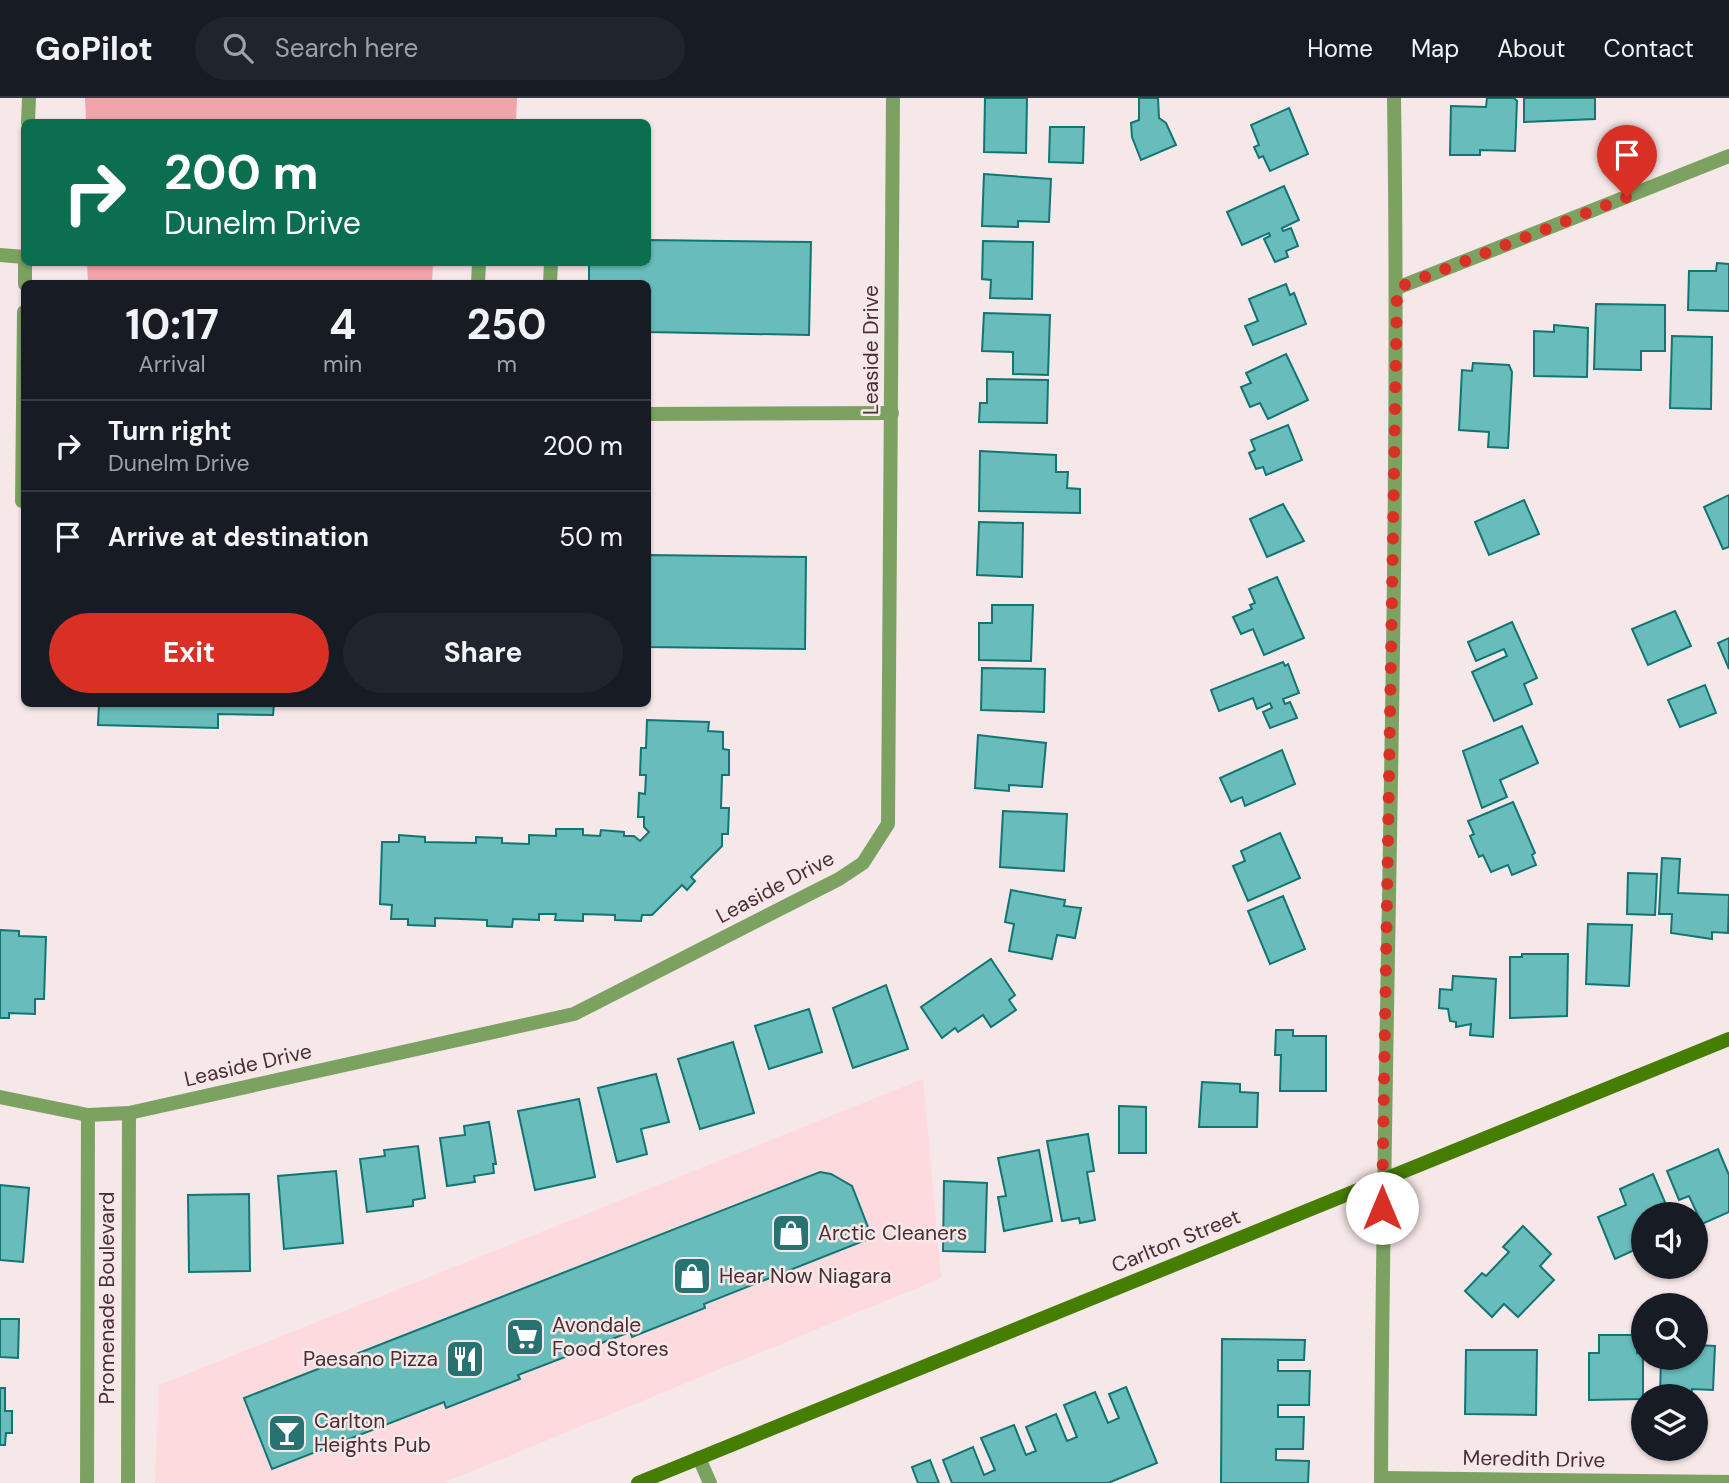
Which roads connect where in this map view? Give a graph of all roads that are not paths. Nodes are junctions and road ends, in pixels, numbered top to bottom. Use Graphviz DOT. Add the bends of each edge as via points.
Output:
graph roads {
  1 [pos="29,98"];
  2 [pos="893,98"];
  3 [pos="1394,98"];
  4 [pos="28,119"];
  5 [pos="1729,156"];
  6 [pos="0,255"];
  7 [pos="21,257"];
  8 [pos="1397,288"];
  9 [pos="892,412"];
  10 [pos="651,414"];
  11 [pos="1729,1039"];
  12 [pos="0,1097"];
  13 [pos="129,1113"];
  14 [pos="88,1115"];
  15 [pos="1382,1181"];
  16 [pos="699,1458"];
  17 [pos="1381,1481"];
  18 [pos="1729,1482"];
  19 [pos="87,1483"];
  20 [pos="128,1483"];
  21 [pos="638,1483"];
  22 [pos="710,1483"];
  1 -- 4 [label="street"];
  2 -- 9 [label="street, Leaside Drive"];
  3 -- 8 [label="street"];
  5 -- 8 [label="street"];
  6 -- 7 [label="street"];
  8 -- 15 [label="street"];
  9 -- 10 [label="street"];
  9 -- 13 [label="street, Leaside Drive" via="888,824 863,863 574,1014"];
  11 -- 15 [label="main road, Carlton Street"];
  12 -- 14 [label="street, Leaside Drive"];
  13 -- 14 [label="street, Leaside Drive"];
  13 -- 20 [label="street, Promenade Boulevard"];
  14 -- 19 [label="street, Promenade Boulevard"];
  15 -- 16 [label="main road, Carlton Street"];
  15 -- 17 [label="street"];
  16 -- 21 [label="main road, Carlton Street"];
  16 -- 22 [label="street"];
  17 -- 18 [label="street, Meredith Drive"];
}
